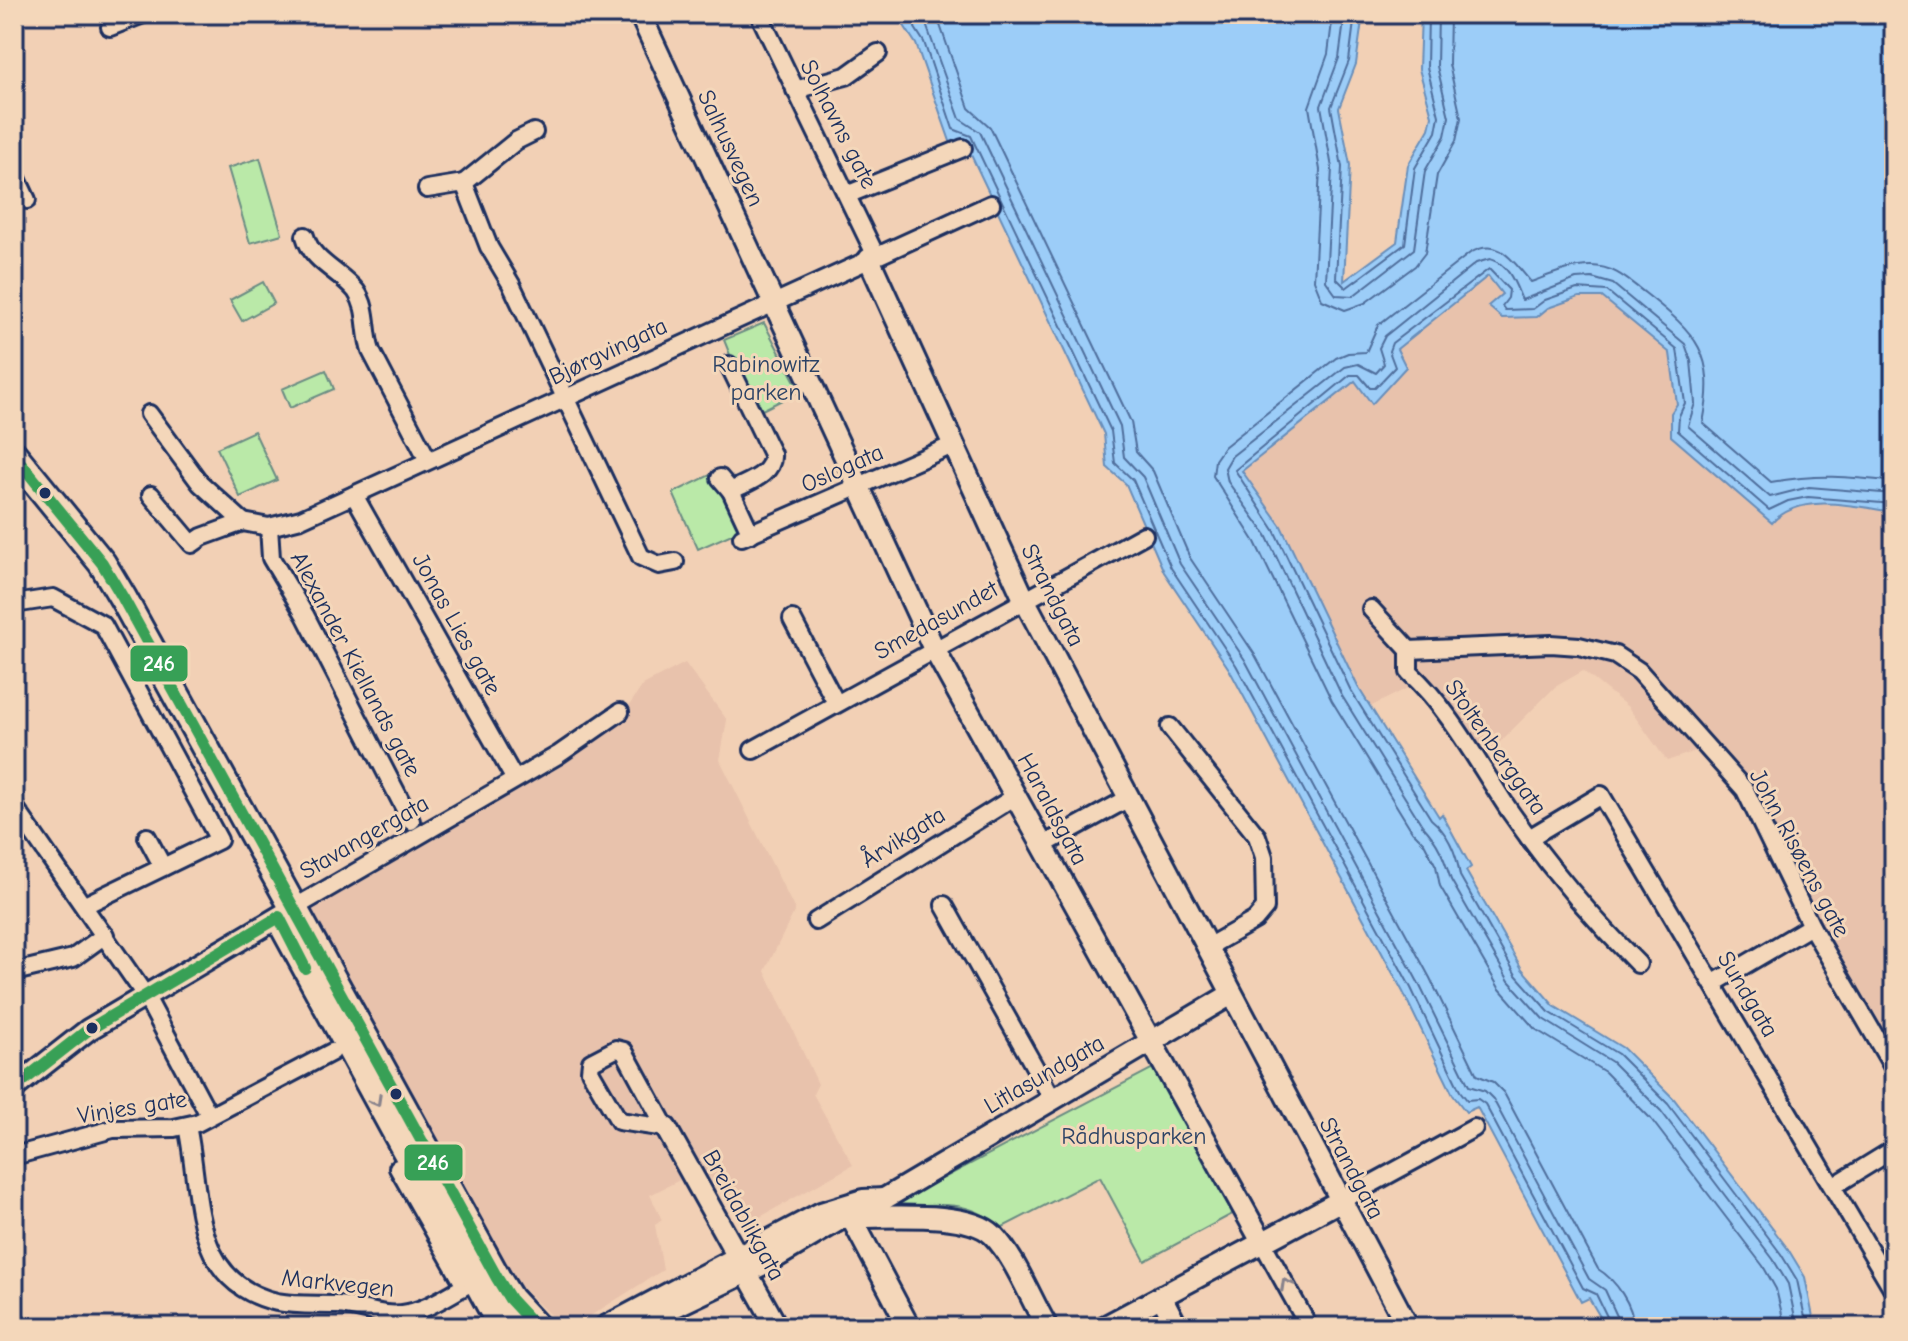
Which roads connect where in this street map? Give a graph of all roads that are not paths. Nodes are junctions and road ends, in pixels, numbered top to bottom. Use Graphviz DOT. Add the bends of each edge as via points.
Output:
graph roads {
  1 [pos="143,14"];
  2 [pos="640,14"];
  3 [pos="759,14"];
  4 [pos="110,27"];
  5 [pos="878,53"];
  6 [pos="795,90"];
  7 [pos="534,132"];
  8 [pos="963,148"];
  9 [pos="14,172"];
  10 [pos="464,183"];
  11 [pos="427,189"];
  12 [pos="849,194"];
  13 [pos="27,200"];
  14 [pos="991,204"];
  15 [pos="305,236"];
  16 [pos="872,257"];
  17 [pos="775,303"];
  18 [pos="729,365"];
  19 [pos="564,398"];
  20 [pos="149,414"];
  21 [pos="953,445"];
  22 [pos="14,455"];
  23 [pos="428,460"];
  24 [pos="14,473"];
  25 [pos="858,487"];
  26 [pos="151,495"];
  27 [pos="354,495"];
  28 [pos="243,522"];
  29 [pos="269,527"];
  30 [pos="1144,535"];
  31 [pos="675,562"];
  32 [pos="1024,599"];
  33 [pos="14,604"];
  34 [pos="1371,609"];
  35 [pos="792,619"];
  36 [pos="934,649"];
  37 [pos="1409,650"];
  38 [pos="836,703"];
  39 [pos="620,712"];
  40 [pos="1170,727"];
  41 [pos="753,750"];
  42 [pos="514,778"];
  43 [pos="1016,796"];
  44 [pos="1129,798"];
  45 [pos="14,806"];
  46 [pos="411,821"];
  47 [pos="147,837"];
  48 [pos="1529,838"];
  49 [pos="1043,845"];
  50 [pos="163,867"];
  51 [pos="85,905"];
  52 [pos="944,905"];
  53 [pos="286,912"];
  54 [pos="816,921"];
  55 [pos="1811,926"];
  56 [pos="105,935"];
  57 [pos="1206,948"];
  58 [pos="1638,964"];
  59 [pos="14,972"];
  60 [pos="1714,983"];
  61 [pos="145,995"];
  62 [pos="1230,995"];
  63 [pos="1150,1042"];
  64 [pos="332,1052"];
  65 [pos="1894,1069"];
  66 [pos="14,1088"];
  67 [pos="1052,1098"];
  68 [pos="209,1115"];
  69 [pos="187,1126"];
  70 [pos="666,1128"];
  71 [pos="1474,1128"];
  72 [pos="1894,1149"];
  73 [pos="14,1156"];
  74 [pos="398,1168"];
  75 [pos="1834,1186"];
  76 [pos="884,1199"];
  77 [pos="1340,1201"];
  78 [pos="850,1219"];
  79 [pos="805,1224"];
  80 [pos="1262,1242"];
  81 [pos="742,1265"];
  82 [pos="1894,1291"];
  83 [pos="1161,1296"];
  84 [pos="502,1327"];
  85 [pos="536,1327"];
  86 [pos="605,1327"];
  87 [pos="633,1327"];
  88 [pos="777,1327"];
  89 [pos="909,1327"];
  90 [pos="1047,1327"];
  91 [pos="1104,1327"];
  92 [pos="1177,1327"];
  93 [pos="1309,1327"];
  94 [pos="1408,1327"];
  1 -- 4 [label="street"];
  2 -- 17 [label="street, Salhusvegen"];
  3 -- 6 [label="street, Solhavns gate"];
  5 -- 6 [label="street" via="846,76"];
  6 -- 12 [label="street, Solhavns gate"];
  7 -- 10 [label="street"];
  8 -- 12 [label="street"];
  9 -- 13 [label="street"];
  10 -- 11 [label="street"];
  10 -- 19 [label="street" via="489,247"];
  12 -- 16 [label="street, Solhavns gate"];
  14 -- 16 [label="street, Bjørgvingata"];
  15 -- 23 [label="street" via="315,255 363,303 371,351"];
  16 -- 17 [label="street, Bjørgvingata"];
  16 -- 21 [label="street, Strandgata"];
  17 -- 19 [label="street, Bjørgvingata"];
  17 -- 25 [label="street, Haraldsgata"];
  18 -- 25 [label="street, Oslogata" via="773,463 769,470 725,484 746,535"];
  19 -- 23 [label="street, Bjørgvingata"];
  19 -- 31 [label="street" via="641,557 659,565"];
  20 -- 28 [label="street" via="200,483"];
  21 -- 25 [label="street, Oslogata"];
  21 -- 32 [label="street, Strandgata"];
  22 -- 53 [label="main road" via="102,563 123,598"];
  23 -- 27 [label="street, Bjørgvingata"];
  24 -- 53 [label="main road" via="104,590"];
  25 -- 36 [label="street, Haraldsgata"];
  26 -- 28 [label="street" via="192,544"];
  27 -- 29 [label="street, Bjørgvingata"];
  27 -- 42 [label="street, Jonas Lies gate"];
  28 -- 29 [label="street, Bjørgvingata"];
  29 -- 46 [label="street, Alexander Kiellands gate" via="271,558"];
  30 -- 32 [label="street, Smedasundet"];
  32 -- 36 [label="street, Smedasundet"];
  32 -- 44 [label="street, Strandgata"];
  33 -- 50 [label="street" via="53,598 103,625 219,840"];
  34 -- 37 [label="street, Stoltenberggata"];
  35 -- 38 [label="street"];
  36 -- 38 [label="street, Smedasundet"];
  36 -- 43 [label="street, Haraldsgata"];
  37 -- 48 [label="street, Stoltenberggata" via="1409,672 1436,697"];
  37 -- 55 [label="street, John Risøens gate" via="1579,646 1615,655 1639,671 1745,790"];
  38 -- 41 [label="street, Smedasundet"];
  39 -- 42 [label="street, Stavangergata"];
  40 -- 57 [label="street" via="1257,836 1264,857 1265,908 1255,920"];
  42 -- 53 [label="street, Stavangergata"];
  43 -- 49 [label="street, Haraldsgata"];
  43 -- 54 [label="street, Årvikgata"];
  44 -- 49 [label="street"];
  44 -- 57 [label="street, Strandgata"];
  45 -- 51 [label="street"];
  47 -- 50 [label="street"];
  48 -- 58 [label="street, Stoltenberggata" via="1584,910"];
  48 -- 60 [label="street, Sundgata" via="1601,795"];
  49 -- 63 [label="street, Haraldsgata"];
  50 -- 51 [label="street"];
  51 -- 56 [label="street"];
  52 -- 67 [label="street"];
  53 -- 61 [label="street, Stavangergata"];
  53 -- 84 [label="main road, one-way"];
  53 -- 85 [label="main road" via="510,1299"];
  55 -- 60 [label="street"];
  55 -- 65 [label="street, John Risøens gate"];
  56 -- 59 [label="street" via="73,958"];
  56 -- 61 [label="street"];
  57 -- 62 [label="street, Strandgata"];
  60 -- 75 [label="street, Sundgata"];
  61 -- 66 [label="street, Stavangergata" via="88,1030"];
  61 -- 68 [label="street"];
  62 -- 63 [label="street, Litlasundgata"];
  62 -- 77 [label="street, Strandgata"];
  63 -- 67 [label="street, Litlasundgata"];
  63 -- 80 [label="street, Haraldsgata"];
  64 -- 68 [label="street, Vinjes gate"];
  67 -- 76 [label="street, Litlasundgata"];
  68 -- 69 [label="street, Vinjes gate"];
  69 -- 73 [label="street, Vinjes gate" via="113,1129"];
  69 -- 74 [label="street, Markvegen" via="208,1247 241,1285 278,1302 400,1315 419,1311 465,1286"];
  70 -- 70 [label="street, Breidablikgata" via="624,1051 616,1049 591,1062 590,1071 619,1121"];
  70 -- 81 [label="street, Breidablikgata"];
  71 -- 77 [label="street"];
  72 -- 75 [label="street"];
  75 -- 82 [label="street, Sundgata"];
  76 -- 78 [label="street, Litlasundgata"];
  76 -- 79 [label="street, Litlasundgata" via="836,1208"];
  77 -- 80 [label="street"];
  77 -- 94 [label="street, Strandgata"];
  78 -- 79 [label="street, Litlasundgata"];
  78 -- 81 [label="street, Litlasundgata"];
  78 -- 89 [label="street"];
  78 -- 90 [label="street" via="964,1221 981,1226 1002,1246"];
  79 -- 81 [label="street, Litlasundgata"];
  80 -- 83 [label="street"];
  93 -- 80 [label="street, Haraldsgata, one-way"];
  81 -- 86 [label="street, Litlasundgata"];
  81 -- 87 [label="street, Litlasundgata"];
  81 -- 88 [label="street, Breidablikgata"];
  83 -- 91 [label="street"];
  83 -- 92 [label="street"];
}
